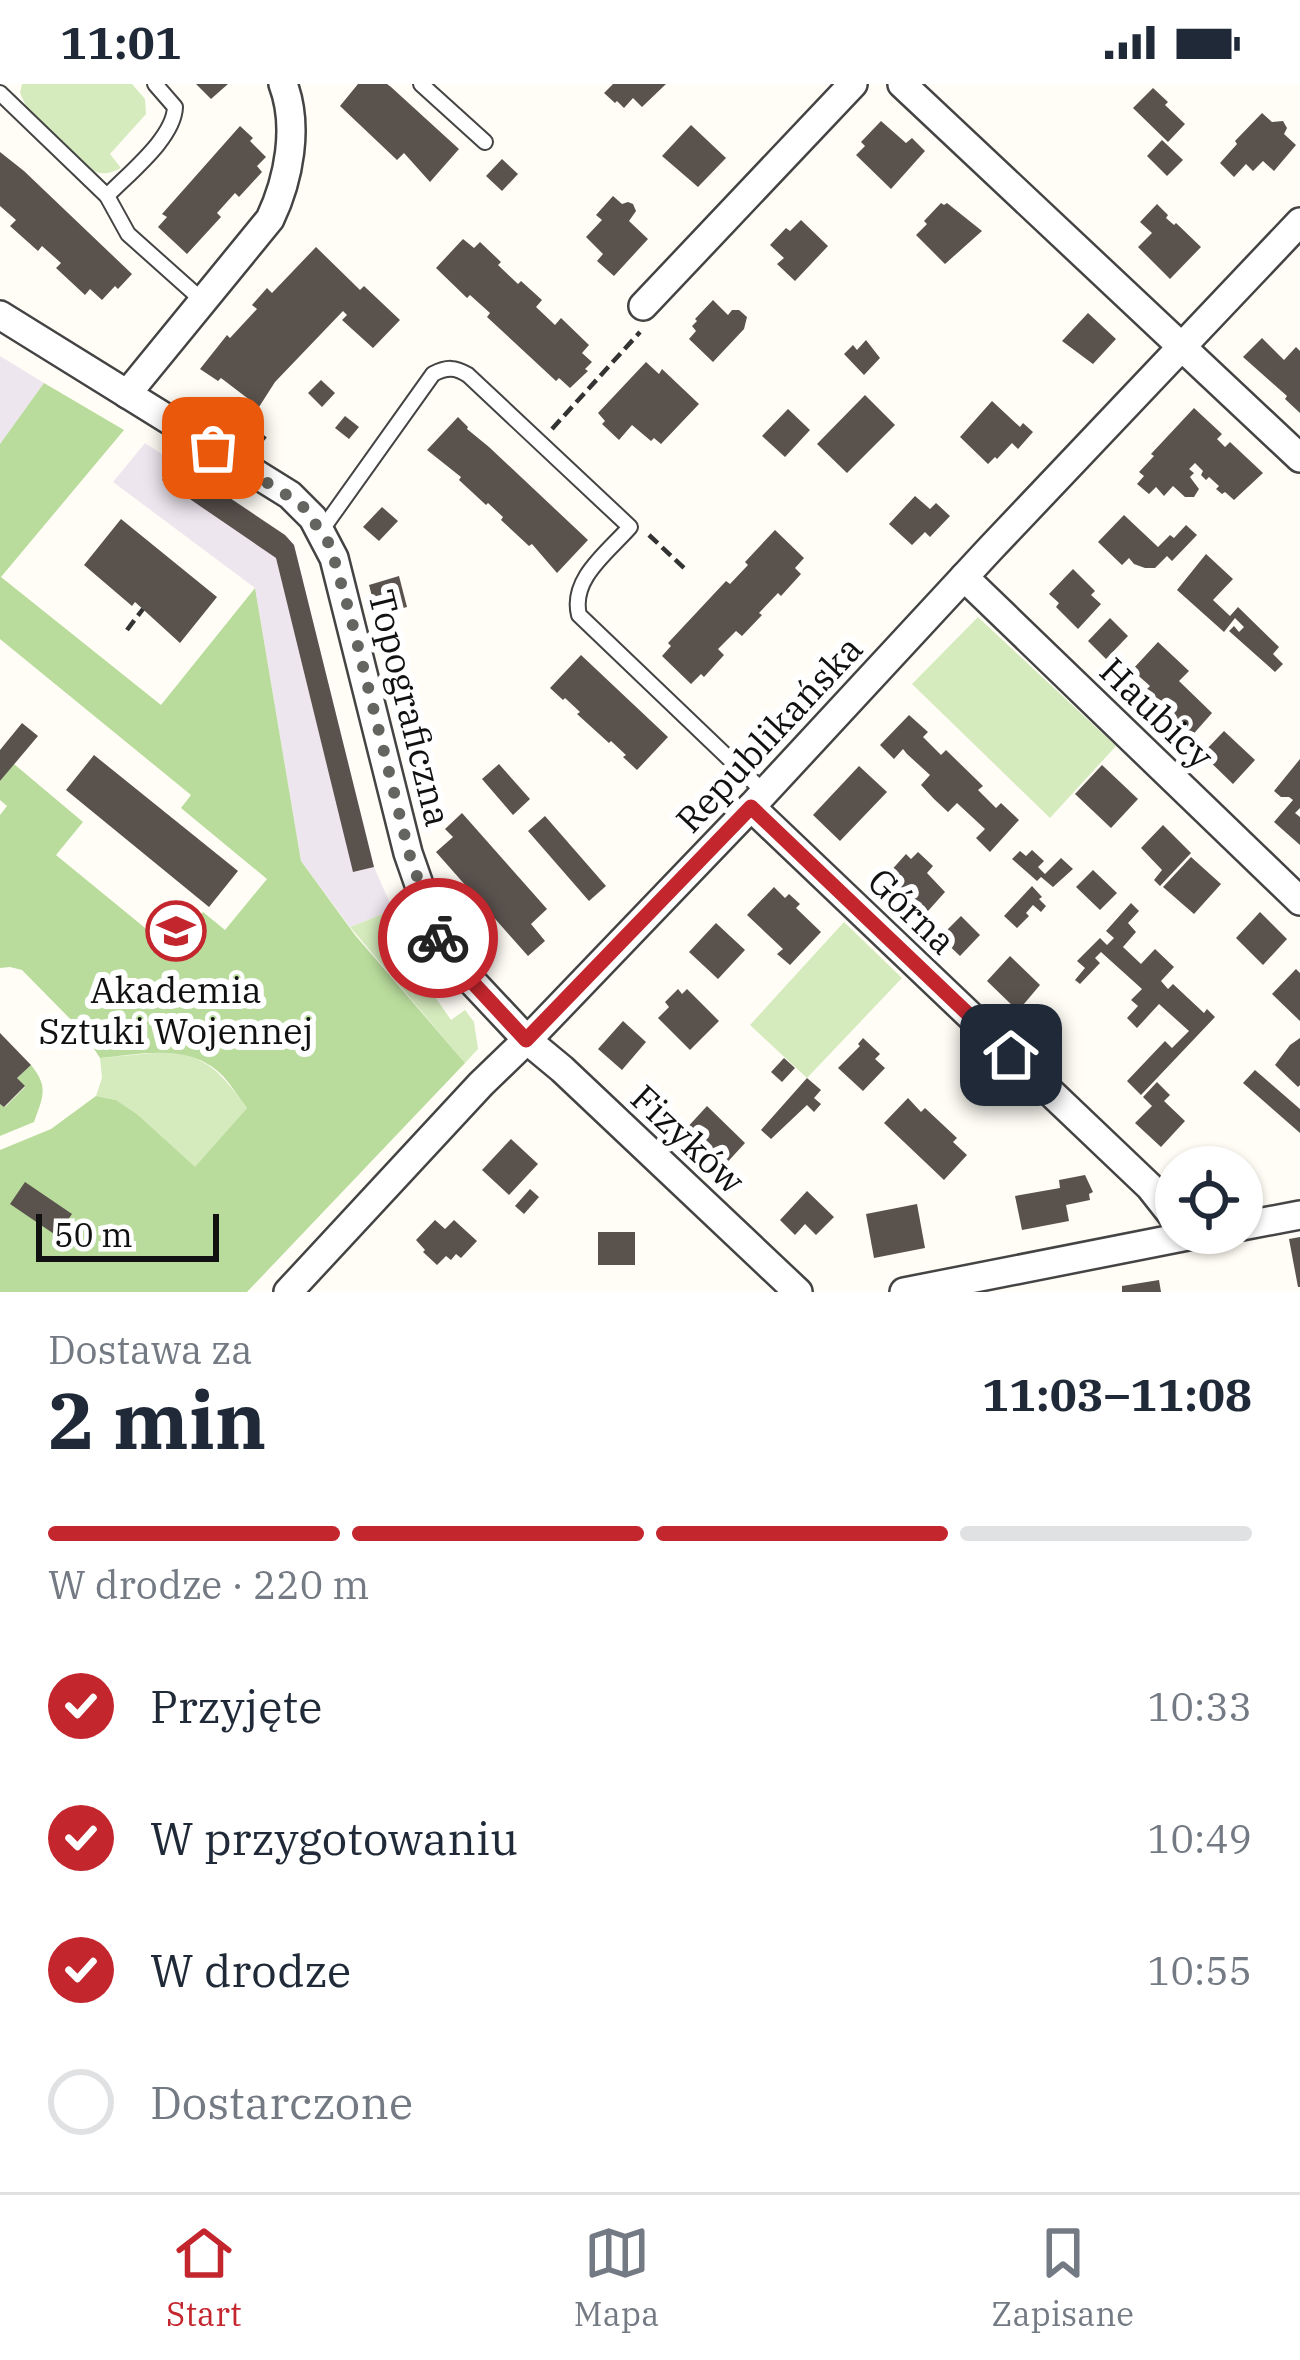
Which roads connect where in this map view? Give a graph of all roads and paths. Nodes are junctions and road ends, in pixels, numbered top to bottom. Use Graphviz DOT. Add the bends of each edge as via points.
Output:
graph roads {
  1 [pos="9,84"];
  2 [pos="155,84"];
  3 [pos="283,84"];
  4 [pos="421,84"];
  5 [pos="854,84"];
  6 [pos="902,84"];
  7 [pos="0,93"];
  8 [pos="485,142"];
  9 [pos="107,196"];
  10 [pos="1300,223"];
  11 [pos="203,301"];
  12 [pos="643,306"];
  13 [pos="0,315"];
  14 [pos="1184,347"];
  15 [pos="127,394"];
  16 [pos="540,442"];
  17 [pos="1300,458"];
  18 [pos="644,530"];
  19 [pos="321,531"];
  20 [pos="684,568"];
  21 [pos="964,577"];
  22 [pos="143,609"];
  23 [pos="127,630"];
  24 [pos="758,800"];
  25 [pos="1300,901"];
  26 [pos="526,1040"];
  27 [pos="1155,1193"];
  28 [pos="1300,1215"];
  29 [pos="1263,1222"];
  30 [pos="1155,1238"];
  31 [pos="289,1292"];
  32 [pos="798,1292"];
  33 [pos="904,1292"];
  1 -- 7 [label="lane"];
  2 -- 9 [label="lane" via="175,118"];
  3 -- 11 [label="street" via="291,128 276,205"];
  4 -- 8 [label="lane"];
  5 -- 12 [label="street"];
  6 -- 14 [label="street"];
  7 -- 9 [label="lane"];
  9 -- 11 [label="lane" via="128,234"];
  10 -- 14 [label="street, Republikańska"];
  11 -- 15 [label="street"];
  12 -- 16 [label="path" via="649,320 641,333"];
  13 -- 15 [label="street, Topograficzna"];
  14 -- 17 [label="street"];
  14 -- 21 [label="street, Republikańska"];
  15 -- 19 [label="street, Topograficzna" via="290,495"];
  16 -- 19 [label="lane" via="468,375 444,369"];
  16 -- 24 [label="lane" via="630,527 580,583 579,615"];
  18 -- 20 [label="path"];
  19 -- 26 [label="street, Topograficzna" via="343,586 429,918 451,959"];
  21 -- 24 [label="street, Republikańska"];
  21 -- 25 [label="street, Haubicy"];
  22 -- 23 [label="path"];
  24 -- 26 [label="street, Republikańska"];
  24 -- 27 [label="street, Górna"];
  26 -- 31 [label="street, Republikańska"];
  26 -- 32 [label="street, Fizyków"];
  28 -- 29 [label="street"];
  30 -- 33 [label="street"];
}
